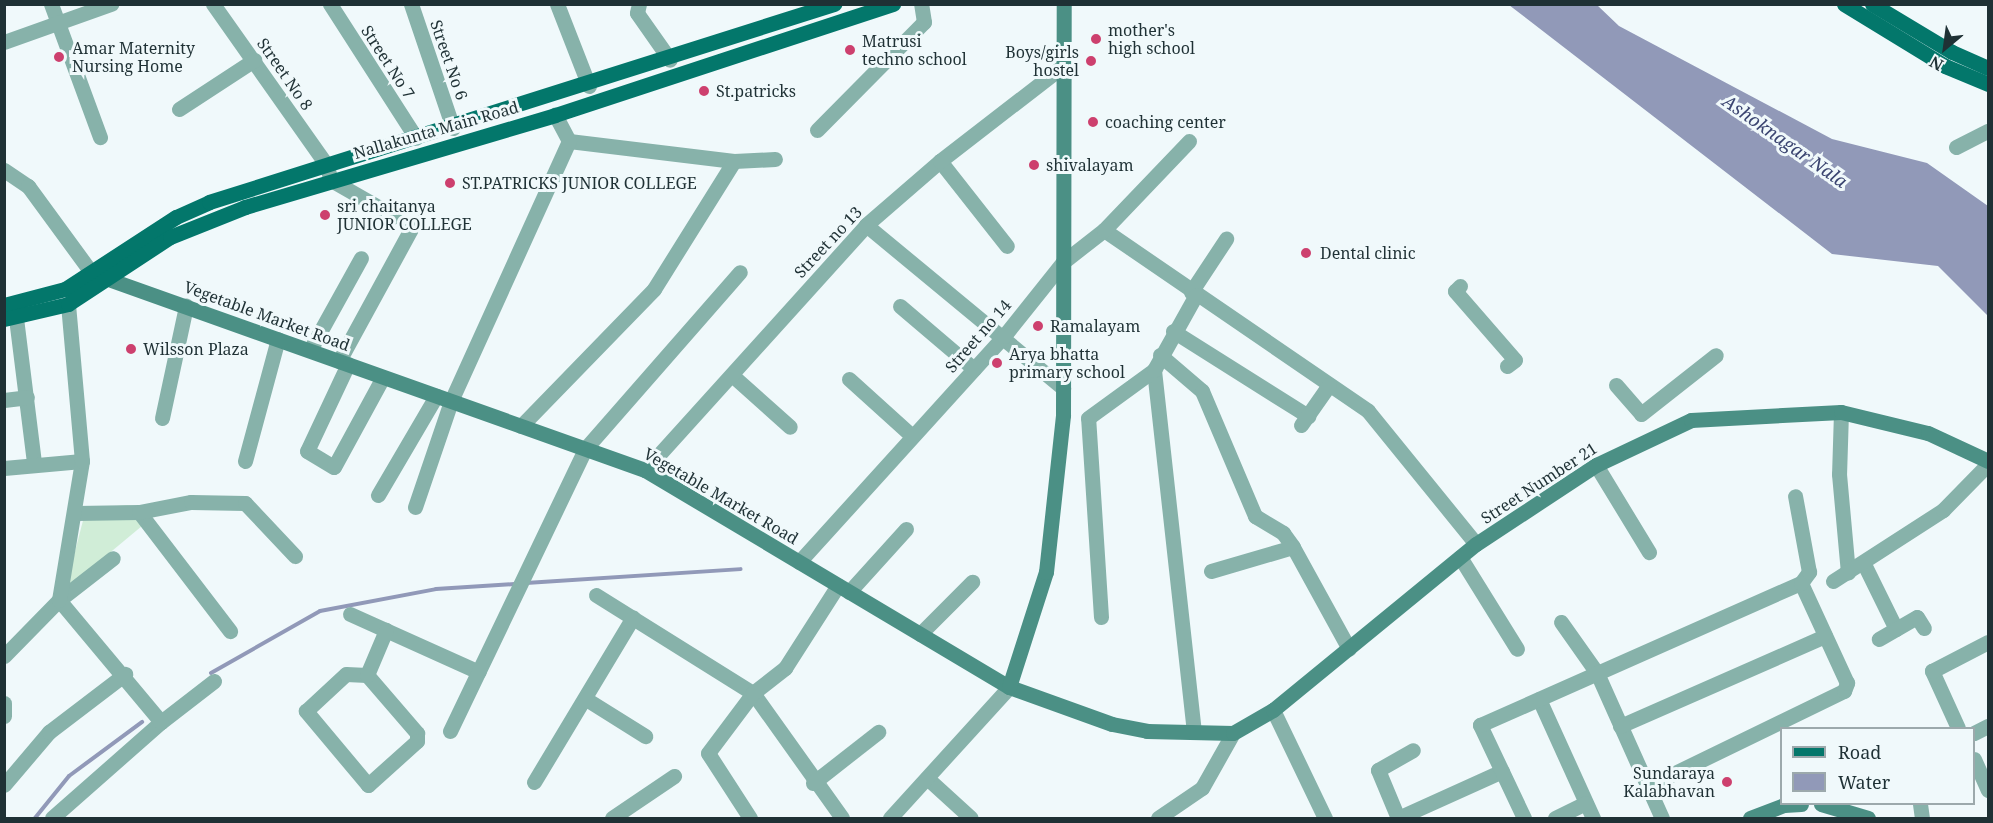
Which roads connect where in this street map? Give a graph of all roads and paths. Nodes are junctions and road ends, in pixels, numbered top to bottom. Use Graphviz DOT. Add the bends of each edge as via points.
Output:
graph roads {
  1 [pos="51,4"];
  2 [pos="111,4"];
  3 [pos="213,4"];
  4 [pos="330,4"];
  5 [pos="411,4"];
  6 [pos="557,4"];
  7 [pos="639,4"];
  8 [pos="834,4"];
  9 [pos="892,4"];
  10 [pos="921,4"];
  11 [pos="1064,4"];
  12 [pos="1844,4"];
  13 [pos="1872,4"];
  14 [pos="58,23"];
  15 [pos="4,42"];
  16 [pos="254,60"];
  17 [pos="670,60"];
  18 [pos="1064,66"];
  19 [pos="1989,68"];
  20 [pos="1989,84"];
  21 [pos="589,86"];
  22 [pos="179,109"];
  23 [pos="555,115"];
  24 [pos="453,128"];
  25 [pos="817,130"];
  26 [pos="1989,131"];
  27 [pos="100,137"];
  28 [pos="416,138"];
  29 [pos="569,141"];
  30 [pos="1189,141"];
  31 [pos="1956,147"];
  32 [pos="775,159"];
  33 [pos="734,161"];
  34 [pos="940,161"];
  35 [pos="326,164"];
  36 [pos="4,170"];
  37 [pos="331,180"];
  38 [pos="394,216"];
  39 [pos="866,225"];
  40 [pos="412,227"];
  41 [pos="1104,230"];
  42 [pos="1226,239"];
  43 [pos="1007,246"];
  44 [pos="361,258"];
  45 [pos="1063,262"];
  46 [pos="91,272"];
  47 [pos="740,272"];
  48 [pos="111,280"];
  49 [pos="1460,286"];
  50 [pos="1193,294"];
  51 [pos="68,304"];
  52 [pos="4,305"];
  53 [pos="186,306"];
  54 [pos="900,306"];
  55 [pos="10,318"];
  56 [pos="1173,331"];
  57 [pos="1004,336"];
  58 [pos="278,339"];
  59 [pos="310,350"];
  60 [pos="1160,355"];
  61 [pos="1716,355"];
  62 [pos="343,363"];
  63 [pos="1511,363"];
  64 [pos="974,369"];
  65 [pos="1154,370"];
  66 [pos="733,376"];
  67 [pos="383,377"];
  68 [pos="849,379"];
  69 [pos="1329,385"];
  70 [pos="1616,385"];
  71 [pos="1063,388"];
  72 [pos="436,396"];
  73 [pos="27,397"];
  74 [pos="4,400"];
  75 [pos="452,401"];
  76 [pos="1841,412"];
  77 [pos="1063,415"];
  78 [pos="162,418"];
  79 [pos="1088,418"];
  80 [pos="521,426"];
  81 [pos="790,427"];
  82 [pos="912,436"];
  83 [pos="585,449"];
  84 [pos="82,461"];
  85 [pos="245,461"];
  86 [pos="34,462"];
  87 [pos="1989,463"];
  88 [pos="1596,465"];
  89 [pos="4,468"];
  90 [pos="645,470"];
  91 [pos="378,495"];
  92 [pos="1795,496"];
  93 [pos="415,507"];
  94 [pos="139,512"];
  95 [pos="76,513"];
  96 [pos="906,529"];
  97 [pos="1476,544"];
  98 [pos="1293,547"];
  99 [pos="1649,552"];
  100 [pos="295,556"];
  101 [pos="1460,557"];
  102 [pos="113,558"];
  103 [pos="799,562"];
  104 [pos="1864,564"];
  105 [pos="1211,571"];
  106 [pos="1848,573"];
  107 [pos="1833,581"];
  108 [pos="972,582"];
  109 [pos="1801,583"];
  110 [pos="843,589"];
  111 [pos="596,595"];
  112 [pos="59,600"];
  113 [pos="350,614"];
  114 [pos="633,617"];
  115 [pos="1101,617"];
  116 [pos="1561,622"];
  117 [pos="1924,628"];
  118 [pos="1896,629"];
  119 [pos="386,630"];
  120 [pos="230,631"];
  121 [pos="920,634"];
  122 [pos="1825,636"];
  123 [pos="1879,639"];
  124 [pos="1989,642"];
  125 [pos="1349,649"];
  126 [pos="1517,649"];
  127 [pos="4,656"];
  128 [pos="479,672"];
  129 [pos="1597,673"];
  130 [pos="125,674"];
  131 [pos="367,675"];
  132 [pos="214,681"];
  133 [pos="1009,687"];
  134 [pos="753,693"];
  135 [pos="585,699"];
  136 [pos="1539,699"];
  137 [pos="4,703"];
  138 [pos="1273,710"];
  139 [pos="4,716"];
  140 [pos="161,722"];
  141 [pos="1620,726"];
  142 [pos="1989,726"];
  143 [pos="1957,727"];
  144 [pos="450,731"];
  145 [pos="878,732"];
  146 [pos="1194,732"];
  147 [pos="1233,733"];
  148 [pos="1975,733"];
  149 [pos="645,736"];
  150 [pos="1413,750"];
  151 [pos="1975,761"];
  152 [pos="1502,771"];
  153 [pos="674,776"];
  154 [pos="927,778"];
  155 [pos="534,782"];
  156 [pos="813,783"];
  157 [pos="4,784"];
  158 [pos="1648,786"];
  159 [pos="1989,790"];
  160 [pos="1586,803"];
  161 [pos="1784,805"];
  162 [pos="1824,805"];
  163 [pos="1398,818"];
  164 [pos="52,819"];
  165 [pos="612,819"];
  166 [pos="750,819"];
  167 [pos="842,819"];
  168 [pos="891,819"];
  169 [pos="971,819"];
  170 [pos="1158,819"];
  171 [pos="1325,819"];
  172 [pos="1524,819"];
  173 [pos="1555,819"];
  174 [pos="1593,819"];
  175 [pos="1662,819"];
  176 [pos="1750,819"];
  177 [pos="1868,819"];
  1 -- 14 [label="street"];
  2 -- 14 [label="street"];
  3 -- 16 [label="street, Street No 8"];
  4 -- 28 [label="street, Street No 7"];
  5 -- 24 [label="street, Street No 6"];
  6 -- 21 [label="street"];
  7 -- 17 [label="street" via="637,13"];
  8 -- 17 [label="main road, Nallakunta Main Road"];
  9 -- 23 [label="main road, Nallakunta Main Road"];
  10 -- 25 [label="street" via="924,22"];
  11 -- 18 [label="street"];
  12 -- 20 [label="main road" via="1945,66"];
  13 -- 19 [label="main road" via="1952,52"];
  14 -- 15 [label="street"];
  14 -- 27 [label="street"];
  16 -- 22 [label="street"];
  16 -- 35 [label="street, Street No 8"];
  17 -- 21 [label="main road, Nallakunta Main Road"];
  18 -- 34 [label="street, Street no 13"];
  18 -- 45 [label="street"];
  21 -- 24 [label="main road, Nallakunta Main Road"];
  23 -- 29 [label="street"];
  23 -- 37 [label="main road, Nallakunta Main Road"];
  24 -- 28 [label="main road, Nallakunta Main Road"];
  26 -- 31 [label="street"];
  28 -- 35 [label="main road, Nallakunta Main Road"];
  29 -- 33 [label="street"];
  29 -- 75 [label="street"];
  30 -- 41 [label="street, Street no 14"];
  32 -- 33 [label="street"];
  33 -- 80 [label="street" via="654,289"];
  34 -- 39 [label="street, Street no 13"];
  34 -- 43 [label="street"];
  35 -- 37 [label="street, Street No 8"];
  35 -- 46 [label="main road, Nallakunta Main Road" via="176,217"];
  36 -- 46 [label="street" via="28,186"];
  37 -- 38 [label="street"];
  37 -- 48 [label="main road, Nallakunta Main Road" via="199,223 170,237"];
  39 -- 57 [label="street"];
  39 -- 66 [label="street, Street no 13"];
  40 -- 62 [label="street"];
  41 -- 45 [label="street, Street no 14"];
  41 -- 50 [label="street"];
  42 -- 50 [label="street"];
  44 -- 59 [label="street"];
  45 -- 57 [label="street, Street no 14"];
  45 -- 71 [label="street"];
  46 -- 52 [label="main road, Nallakunta Main Road" via="40,299"];
  47 -- 83 [label="street"];
  48 -- 51 [label="main road, Nallakunta Main Road"];
  48 -- 53 [label="street, Vegetable Market Road"];
  49 -- 63 [label="street" via="1455,291"];
  50 -- 56 [label="street"];
  50 -- 69 [label="street"];
  51 -- 55 [label="main road, Nallakunta Main Road"];
  51 -- 84 [label="street"];
  53 -- 58 [label="street, Vegetable Market Road"];
  53 -- 78 [label="street"];
  54 -- 64 [label="street"];
  55 -- 73 [label="street"];
  56 -- 60 [label="street"];
  56 -- 69 [label="street" via="1305,421"];
  57 -- 64 [label="street, Street no 14"];
  57 -- 71 [label="street"];
  58 -- 59 [label="street, Vegetable Market Road"];
  58 -- 85 [label="street"];
  59 -- 62 [label="street, Vegetable Market Road"];
  60 -- 65 [label="street"];
  60 -- 98 [label="street" via="1202,391 1255,516 1283,534"];
  61 -- 70 [label="street" via="1641,414"];
  62 -- 67 [label="street, Vegetable Market Road"];
  62 -- 67 [label="street" via="307,451 334,467"];
  64 -- 82 [label="street, Street no 14"];
  65 -- 79 [label="street"];
  65 -- 146 [label="street"];
  66 -- 81 [label="street"];
  66 -- 90 [label="street, Street no 13"];
  67 -- 72 [label="street, Vegetable Market Road"];
  68 -- 82 [label="street"];
  69 -- 97 [label="street" via="1368,411"];
  71 -- 77 [label="street"];
  72 -- 75 [label="street, Vegetable Market Road"];
  72 -- 91 [label="street"];
  73 -- 74 [label="street"];
  73 -- 86 [label="street"];
  75 -- 80 [label="street, Vegetable Market Road"];
  75 -- 93 [label="street"];
  76 -- 87 [label="street, Street Number 21" via="1928,433"];
  76 -- 88 [label="street, Street Number 21" via="1691,420"];
  76 -- 106 [label="street" via="1839,484"];
  77 -- 79 [label="street"];
  77 -- 133 [label="street" via="1046,572"];
  79 -- 115 [label="street"];
  80 -- 83 [label="street, Vegetable Market Road"];
  82 -- 103 [label="street, Street no 14"];
  83 -- 90 [label="street, Vegetable Market Road"];
  83 -- 128 [label="street"];
  84 -- 86 [label="street"];
  84 -- 95 [label="street"];
  86 -- 89 [label="street"];
  87 -- 104 [label="street" via="1943,510"];
  88 -- 97 [label="street, Street Number 21"];
  88 -- 99 [label="street"];
  90 -- 103 [label="street, Vegetable Market Road"];
  92 -- 109 [label="street" via="1809,572"];
  94 -- 95 [label="street"];
  94 -- 100 [label="street" via="191,502 245,503"];
  94 -- 120 [label="street"];
  95 -- 112 [label="street"];
  96 -- 110 [label="street"];
  97 -- 101 [label="street, Street Number 21"];
  98 -- 105 [label="street"];
  98 -- 125 [label="street"];
  101 -- 125 [label="street, Street Number 21"];
  101 -- 126 [label="street"];
  102 -- 112 [label="street"];
  103 -- 110 [label="street, Vegetable Market Road"];
  104 -- 106 [label="street"];
  104 -- 118 [label="street"];
  106 -- 107 [label="street"];
  108 -- 121 [label="street"];
  109 -- 122 [label="street"];
  109 -- 129 [label="street"];
  110 -- 121 [label="street, Vegetable Market Road"];
  110 -- 134 [label="street" via="785,668"];
  111 -- 114 [label="street"];
  112 -- 127 [label="street"];
  112 -- 130 [label="street"];
  113 -- 119 [label="street"];
  114 -- 134 [label="street"];
  114 -- 135 [label="street"];
  116 -- 129 [label="street"];
  117 -- 118 [label="street" via="1917,617"];
  118 -- 123 [label="street"];
  119 -- 128 [label="street"];
  119 -- 131 [label="street"];
  121 -- 133 [label="street, Vegetable Market Road"];
  122 -- 141 [label="street"];
  122 -- 158 [label="street" via="1847,683 1844,691"];
  124 -- 143 [label="street" via="1932,672"];
  125 -- 138 [label="street, Street Number 21"];
  128 -- 144 [label="street"];
  129 -- 136 [label="street"];
  129 -- 141 [label="street"];
  130 -- 140 [label="street"];
  130 -- 157 [label="street" via="49,732"];
  131 -- 131 [label="street" via="346,674 306,711 368,785 417,741 417,733"];
  132 -- 140 [label="street"];
  133 -- 146 [label="street, Vegetable Market Road" via="1112,724"];
  133 -- 154 [label="street"];
  134 -- 156 [label="street"];
  134 -- 166 [label="street" via="708,753"];
  135 -- 149 [label="street"];
  135 -- 155 [label="street"];
  136 -- 152 [label="street" via="1480,725"];
  136 -- 160 [label="street"];
  137 -- 139 [label="street"];
  138 -- 147 [label="street, Street Number 21"];
  138 -- 171 [label="street"];
  140 -- 164 [label="street"];
  141 -- 158 [label="street"];
  142 -- 148 [label="street"];
  145 -- 156 [label="street"];
  146 -- 147 [label="street"];
  147 -- 170 [label="street" via="1202,788"];
  150 -- 163 [label="street" via="1378,770"];
  151 -- 159 [label="street"];
  152 -- 163 [label="street"];
  152 -- 172 [label="street"];
  153 -- 165 [label="street"];
  154 -- 168 [label="street"];
  154 -- 169 [label="street"];
  156 -- 167 [label="street"];
  158 -- 175 [label="street"];
  160 -- 173 [label="street"];
  160 -- 174 [label="street"];
  161 -- 176 [label="street"];
  162 -- 177 [label="street"];
}
